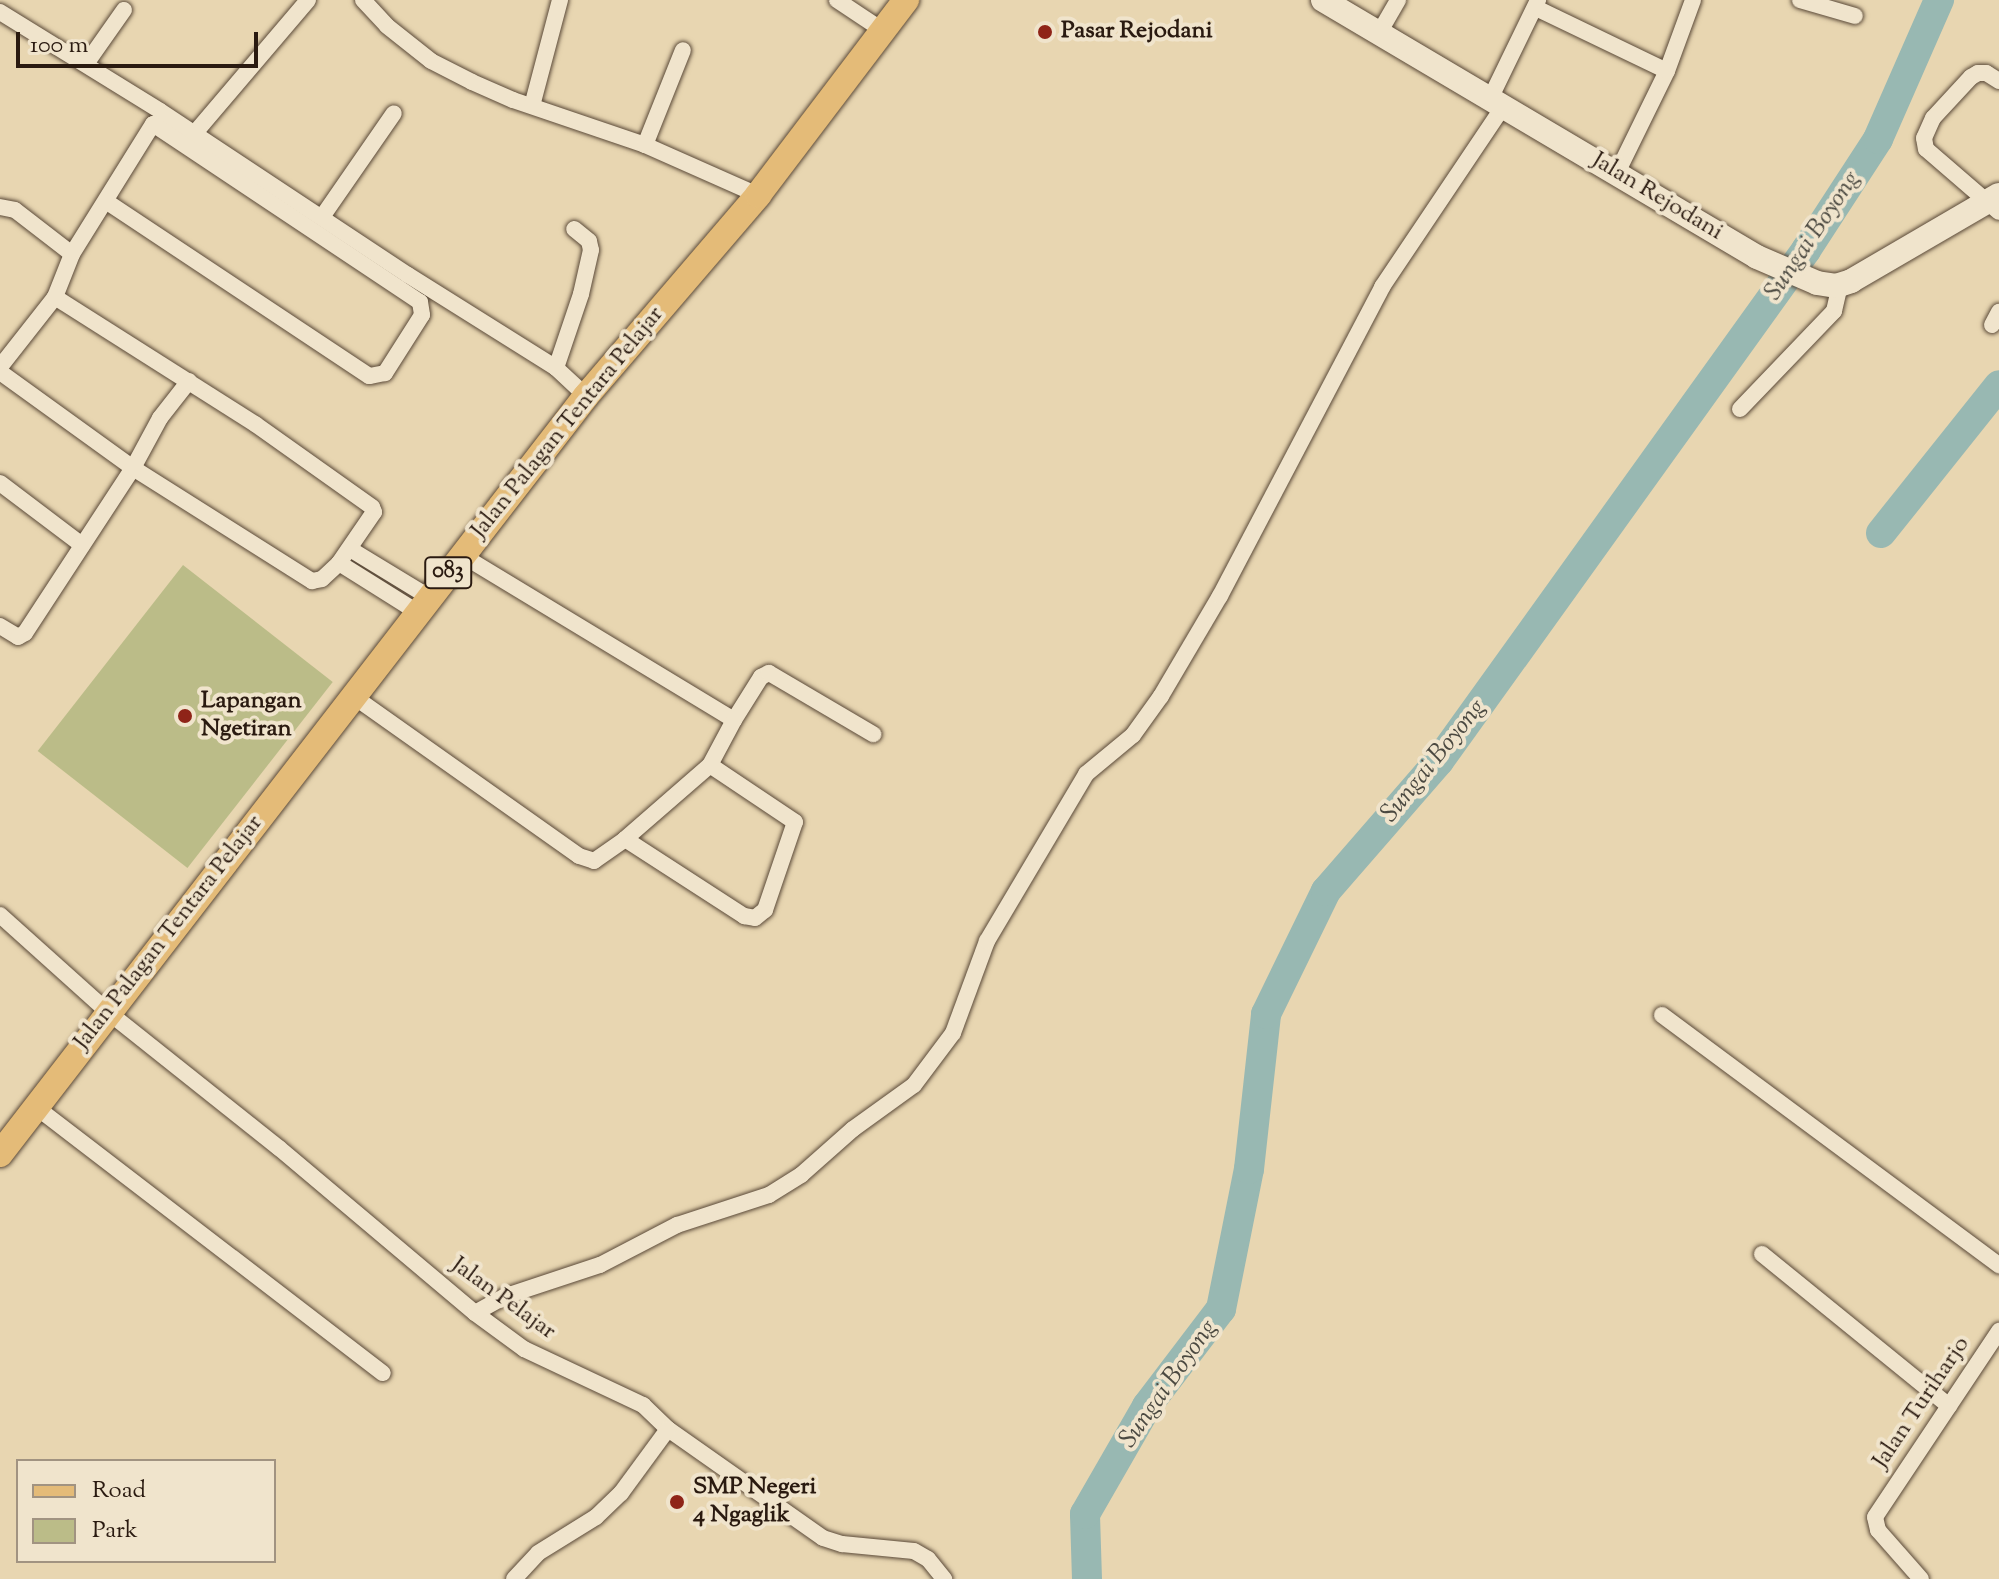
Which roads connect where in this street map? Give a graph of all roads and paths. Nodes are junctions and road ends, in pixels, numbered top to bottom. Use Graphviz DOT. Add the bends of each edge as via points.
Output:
graph roads {
  1 [pos="363,0"];
  2 [pos="560,0"];
  3 [pos="837,0"];
  4 [pos="906,0"];
  5 [pos="1323,0"];
  6 [pos="1398,0"];
  7 [pos="1693,0"];
  8 [pos="1800,0"];
  9 [pos="300,3"];
  10 [pos="1537,4"];
  11 [pos="124,10"];
  12 [pos="0,12"];
  13 [pos="1855,16"];
  14 [pos="882,30"];
  15 [pos="1379,33"];
  16 [pos="683,50"];
  17 [pos="86,64"];
  18 [pos="1667,71"];
  19 [pos="1999,81"];
  20 [pos="1497,103"];
  21 [pos="532,106"];
  22 [pos="394,113"];
  23 [pos="194,134"];
  24 [pos="645,145"];
  25 [pos="1617,173"];
  26 [pos="758,195"];
  27 [pos="106,201"];
  28 [pos="1995,203"];
  29 [pos="0,207"];
  30 [pos="322,217"];
  31 [pos="574,229"];
  32 [pos="343,241"];
  33 [pos="72,254"];
  34 [pos="1829,284"];
  35 [pos="55,297"];
  36 [pos="556,368"];
  37 [pos="0,369"];
  38 [pos="189,381"];
  39 [pos="586,396"];
  40 [pos="1740,409"];
  41 [pos="133,468"];
  42 [pos="0,483"];
  43 [pos="82,545"];
  44 [pos="350,549"];
  45 [pos="462,555"];
  46 [pos="339,563"];
  47 [pos="423,604"];
  48 [pos="0,626"];
  49 [pos="353,696"];
  50 [pos="734,720"];
  51 [pos="873,734"];
  52 [pos="710,765"];
  53 [pos="625,839"];
  54 [pos="0,915"];
  55 [pos="108,1012"];
  56 [pos="1662,1015"];
  57 [pos="36,1107"];
  58 [pos="0,1154"];
  59 [pos="1762,1254"];
  60 [pos="1999,1265"];
  61 [pos="475,1313"];
  62 [pos="1999,1331"];
  63 [pos="383,1373"];
  64 [pos="1949,1406"];
  65 [pos="668,1429"];
  66 [pos="514,1579"];
  67 [pos="944,1579"];
  68 [pos="1921,1579"];
  1 -- 21 [label="street" via="431,61"];
  2 -- 21 [label="street"];
  3 -- 14 [label="street"];
  4 -- 14 [label="main road, Jalan Palagan Tentara Pelajar / 083"];
  5 -- 15 [label="main road, Jalan Rejodani"];
  6 -- 15 [label="street"];
  7 -- 18 [label="street"];
  8 -- 13 [label="street"];
  9 -- 23 [label="street"];
  10 -- 18 [label="street"];
  10 -- 20 [label="street"];
  11 -- 17 [label="street"];
  12 -- 17 [label="street"];
  14 -- 26 [label="main road, Jalan Palagan Tentara Pelajar / 083"];
  15 -- 20 [label="main road, Jalan Rejodani"];
  16 -- 24 [label="street"];
  17 -- 23 [label="street"];
  18 -- 25 [label="street"];
  19 -- 28 [label="street" via="1986,73 1971,77 1933,118 1924,138 1926,149"];
  20 -- 25 [label="main road, Jalan Rejodani"];
  20 -- 61 [label="street" via="1382,287 1226,586 1145,720 1086,774 987,941 953,1033 914,1085 769,1195 677,1225 600,1265 506,1296"];
  21 -- 24 [label="street"];
  22 -- 30 [label="street"];
  23 -- 30 [label="street"];
  24 -- 26 [label="street"];
  25 -- 34 [label="main road, Jalan Rejodani" via="1757,257"];
  26 -- 39 [label="main road, Jalan Palagan Tentara Pelajar / 083"];
  27 -- 32 [label="street" via="153,124"];
  27 -- 32 [label="street" via="369,376 378,377 420,320 423,306"];
  27 -- 33 [label="street"];
  28 -- 34 [label="main road" via="1878,267"];
  29 -- 33 [label="street" via="15,210"];
  30 -- 32 [label="street"];
  31 -- 36 [label="street" via="589,241 591,250"];
  32 -- 36 [label="street"];
  33 -- 35 [label="street"];
  34 -- 40 [label="street" via="1834,311"];
  35 -- 37 [label="street"];
  35 -- 38 [label="street"];
  36 -- 39 [label="street"];
  37 -- 41 [label="street"];
  38 -- 41 [label="street" via="160,418"];
  38 -- 44 [label="street" via="372,507 374,512"];
  39 -- 45 [label="main road, Jalan Palagan Tentara Pelajar / 083"];
  41 -- 43 [label="street"];
  41 -- 46 [label="street" via="312,581"];
  42 -- 43 [label="street"];
  43 -- 48 [label="street" via="25,633 18,637"];
  44 -- 46 [label="street"];
  44 -- 47 [label="street"];
  45 -- 47 [label="main road, Jalan Palagan Tentara Pelajar / 083"];
  45 -- 50 [label="street"];
  46 -- 47 [label="street"];
  47 -- 49 [label="main road, Jalan Palagan Tentara Pelajar / 083"];
  49 -- 53 [label="street" via="579,856 594,861"];
  49 -- 55 [label="main road, Jalan Palagan Tentara Pelajar / 083"];
  50 -- 51 [label="street" via="761,677 769,673"];
  50 -- 52 [label="street"];
  52 -- 53 [label="street"];
  52 -- 53 [label="street" via="795,822 765,910 755,918 744,916"];
  54 -- 55 [label="street, Jalan Pelajar"];
  55 -- 57 [label="main road, Jalan Palagan Tentara Pelajar / 083"];
  55 -- 61 [label="street, Jalan Pelajar"];
  56 -- 60 [label="street"];
  57 -- 58 [label="main road, Jalan Palagan Tentara Pelajar / 083"];
  57 -- 63 [label="street"];
  59 -- 64 [label="street"];
  61 -- 65 [label="street, Jalan Pelajar" via="524,1349 643,1405"];
  62 -- 64 [label="street, Jalan Turiharjo"];
  64 -- 68 [label="street, Jalan Turiharjo" via="1875,1517 1878,1530"];
  65 -- 66 [label="street" via="621,1493 596,1517 538,1553"];
  65 -- 67 [label="street, Jalan Pelajar" via="823,1538 914,1551"];
}
